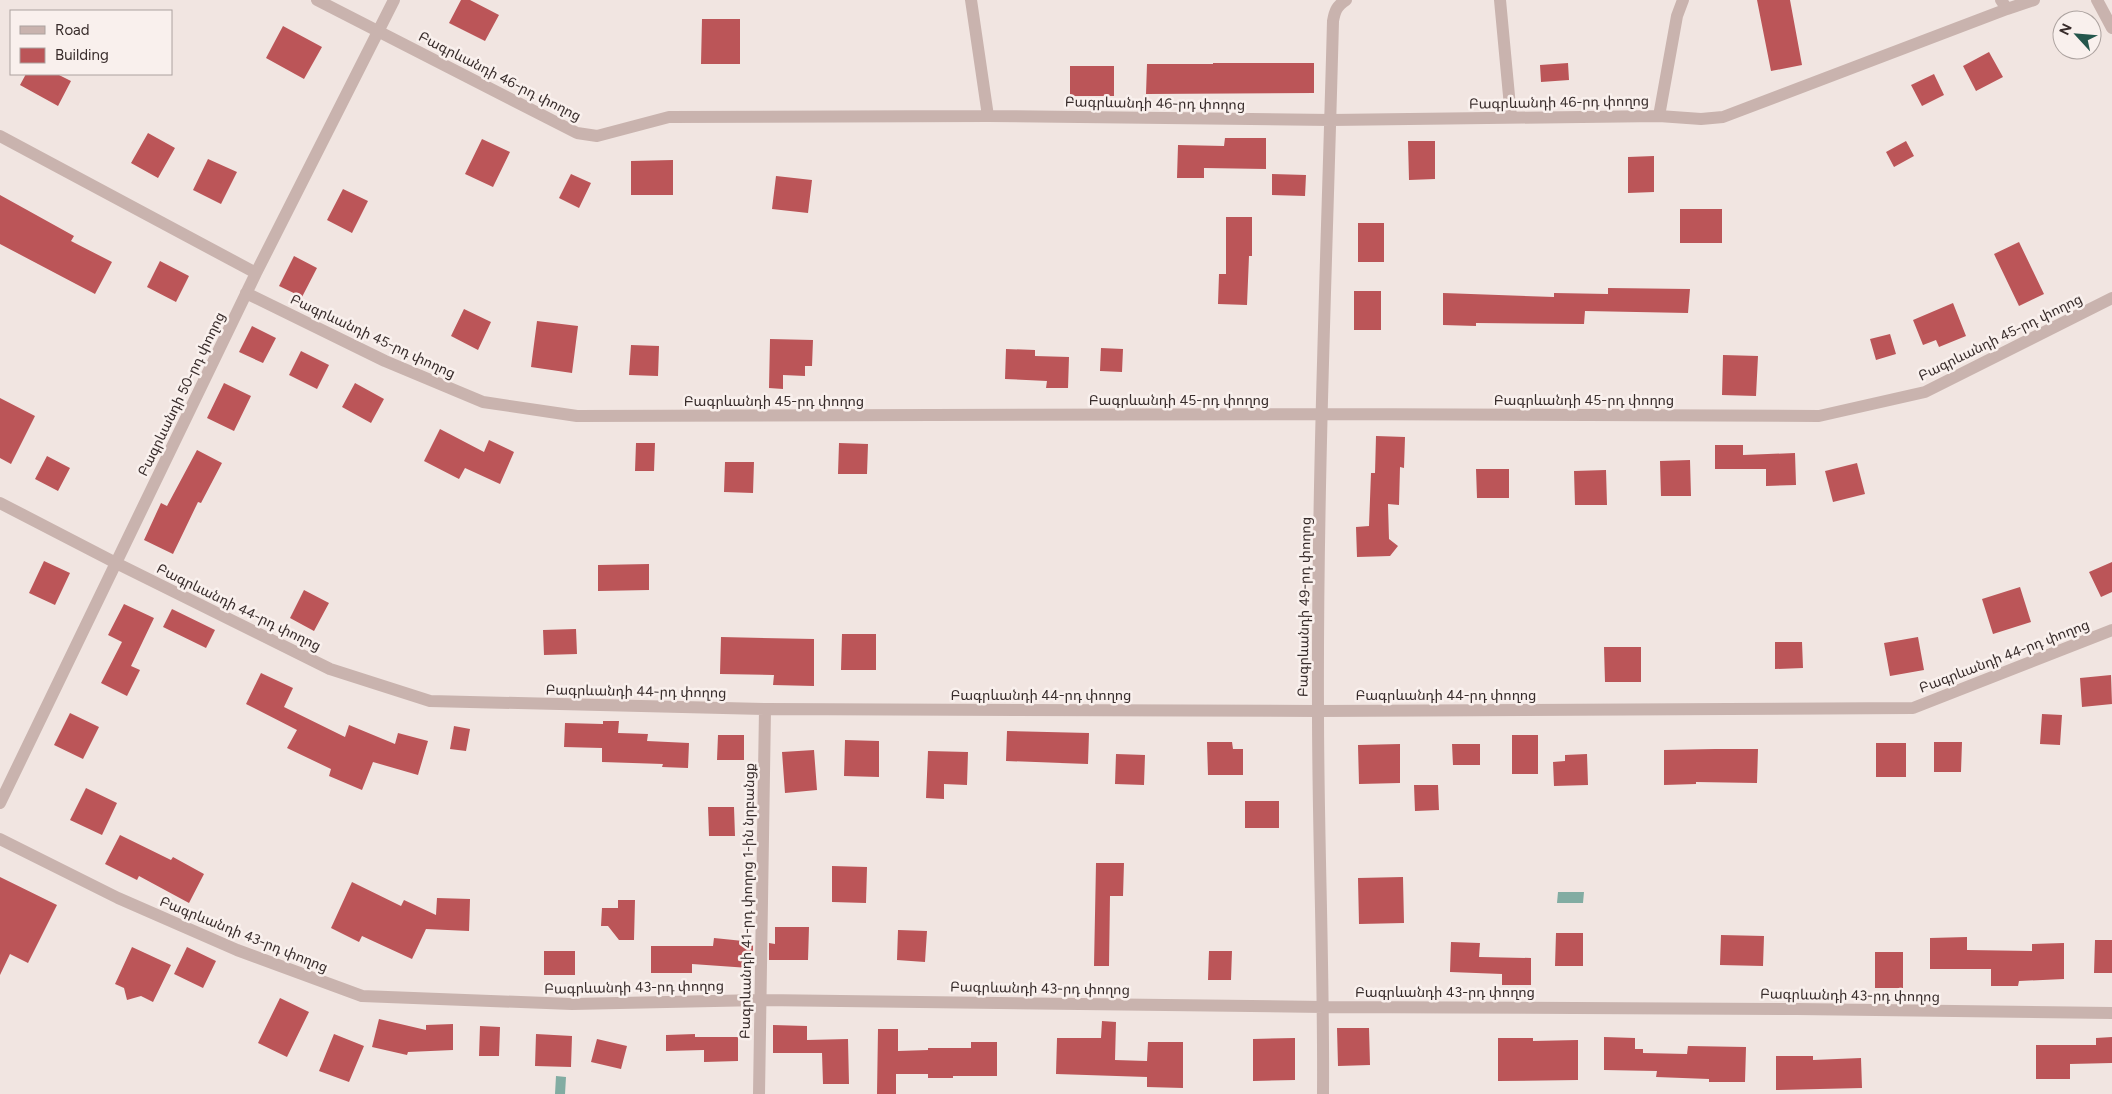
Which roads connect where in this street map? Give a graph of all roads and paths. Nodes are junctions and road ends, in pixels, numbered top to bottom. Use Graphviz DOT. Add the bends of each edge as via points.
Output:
graph roads {
  1 [pos="317,0"];
  2 [pos="394,0"];
  3 [pos="971,0"];
  4 [pos="1500,0"];
  5 [pos="1683,0"];
  6 [pos="2034,0"];
  7 [pos="2097,0"];
  8 [pos="1339,2"];
  9 [pos="2004,5"];
  10 [pos="2112,28"];
  11 [pos="378,31"];
  12 [pos="988,116"];
  13 [pos="1659,116"];
  14 [pos="1511,117"];
  15 [pos="1331,120"];
  16 [pos="0,136"];
  17 [pos="256,273"];
  18 [pos="246,293"];
  19 [pos="2112,298"];
  20 [pos="1321,414"];
  21 [pos="0,503"];
  22 [pos="116,563"];
  23 [pos="2112,630"];
  24 [pos="765,709"];
  25 [pos="1318,711"];
  26 [pos="0,803"];
  27 [pos="0,839"];
  28 [pos="761,1000"];
  29 [pos="1324,1007"];
  30 [pos="2112,1014"];
  31 [pos="759,1094"];
  32 [pos="1323,1094"];
  1 -- 11 [label="street, Բագրևանդի 46-րդ փողոց"];
  2 -- 11 [label="street, Բագրևանդի 50-րդ փողոց"];
  3 -- 12 [label="street"];
  4 -- 14 [label="street"];
  5 -- 13 [label="street" via="1677,16"];
  6 -- 9 [label="street, Բագրևանդի 46-րդ փողոց"];
  7 -- 10 [label="street"];
  8 -- 15 [label="street, Բագրևանդի 49-րդ փողոց" via="1333,21"];
  9 -- 13 [label="street, Բագրևանդի 46-րդ փողոց" via="1722,117"];
  11 -- 12 [label="street, Բագրևանդի 46-րդ փողոց" via="577,133 597,136 669,117"];
  11 -- 17 [label="street, Բագրևանդի 50-րդ փողոց"];
  12 -- 15 [label="street, Բագրևանդի 46-րդ փողոց"];
  13 -- 14 [label="street, Բագրևանդի 46-րդ փողոց"];
  14 -- 15 [label="street, Բագրևանդի 46-րդ փողոց"];
  15 -- 20 [label="street, Բագրևանդի 49-րդ փողոց"];
  16 -- 17 [label="street"];
  17 -- 18 [label="street, Բագրևանդի 50-րդ փողոց"];
  18 -- 20 [label="street, Բագրևանդի 45-րդ փողոց" via="385,361 483,402 577,416"];
  18 -- 22 [label="street, Բագրևանդի 50-րդ փողոց"];
  19 -- 20 [label="street, Բագրևանդի 45-րդ փողոց" via="1925,392 1819,416"];
  20 -- 25 [label="street, Բագրևանդի 49-րդ փողոց"];
  21 -- 22 [label="street, Բագրևանդի 44-րդ փողոց"];
  22 -- 24 [label="street, Բագրևանդի 44-րդ փողոց" via="330,669 430,701"];
  22 -- 26 [label="street, Բագրևանդի 50-րդ փողոց"];
  23 -- 25 [label="street, Բագրևանդի 44-րդ փողոց" via="1913,708"];
  24 -- 25 [label="street, Բագրևանդի 44-րդ փողոց"];
  24 -- 28 [label="street, Բագրևանդի 41-րդ փողոց 1-ին նրբանցք"];
  25 -- 29 [label="street, Բագրևանդի 49-րդ փողոց"];
  27 -- 28 [label="street, Բագրևանդի 43-րդ փողոց" via="118,898 218,942 362,996 572,1004"];
  28 -- 29 [label="street, Բագրևանդի 43-րդ փողոց"];
  28 -- 31 [label="street, Բագրևանդի 41-րդ փողոց 1-ին նրբանցք"];
  29 -- 30 [label="street, Բագրևանդի 43-րդ փողոց"];
  29 -- 32 [label="street, Բագրևանդի 49-րդ փողոց"];
}
